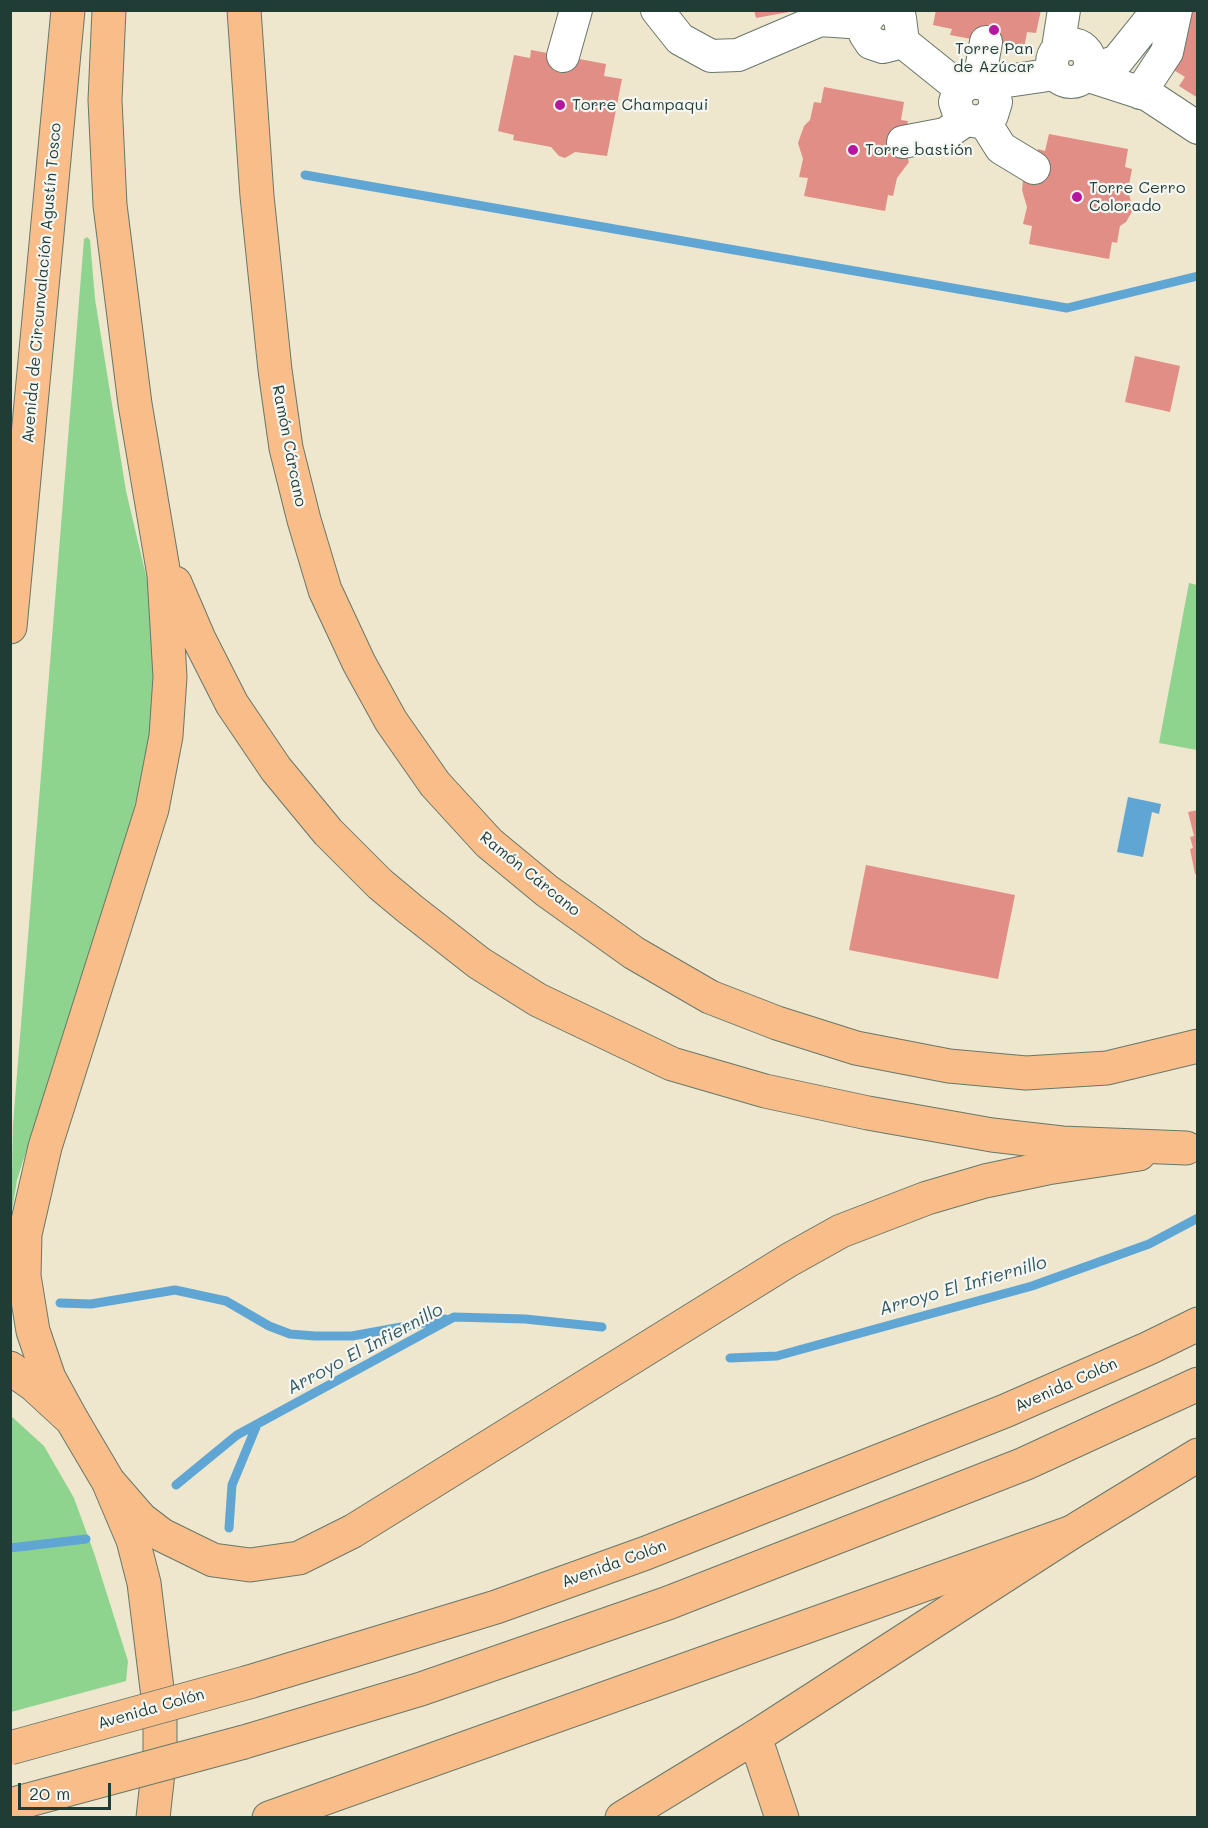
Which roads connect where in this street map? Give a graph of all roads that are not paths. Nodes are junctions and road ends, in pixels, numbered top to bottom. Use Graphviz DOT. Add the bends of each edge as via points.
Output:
graph roads {
  1 [pos="68,10"];
  2 [pos="109,10"];
  3 [pos="244,10"];
  4 [pos="259,10"];
  5 [pos="576,10"];
  6 [pos="657,10"];
  7 [pos="1064,10"];
  8 [pos="1158,10"];
  9 [pos="1176,10"];
  10 [pos="811,16"];
  11 [pos="884,18"];
  12 [pos="986,42"];
  13 [pos="562,56"];
  14 [pos="1056,61"];
  15 [pos="1087,73"];
  16 [pos="975,85"];
  17 [pos="251,89"];
  18 [pos="1140,93"];
  19 [pos="975,120"];
  20 [pos="1197,128"];
  21 [pos="903,142"];
  22 [pos="1035,168"];
  23 [pos="158,530"];
  24 [pos="10,627"];
  25 [pos="1197,1046"];
  26 [pos="1192,1147"];
  27 [pos="1197,1324"];
  28 [pos="10,1368"];
  29 [pos="1197,1384"];
  30 [pos="72,1420"];
  31 [pos="1197,1455"];
  32 [pos="108,1481"];
  33 [pos="1072,1532"];
  34 [pos="755,1737"];
  35 [pos="10,1748"];
  36 [pos="10,1805"];
  37 [pos="153,1818"];
  38 [pos="269,1818"];
  39 [pos="622,1818"];
  40 [pos="782,1818"];
  1 -- 24 [label="main road, Avenida de Circunvalación Agustín Tosco"];
  2 -- 23 [label="main road" via="105,100 109,194 135,404"];
  3 -- 17 [label="main road, Ramón Cárcano"];
  4 -- 17 [label="main road, Ramón Cárcano"];
  5 -- 13 [label="street"];
  6 -- 10 [label="street" via="680,39 711,56 738,55"];
  7 -- 14 [label="street"];
  8 -- 15 [label="street" via="1117,61"];
  9 -- 18 [label="street" via="1167,52"];
  10 -- 11 [label="street" via="820,20"];
  11 -- 16 [label="street"];
  12 -- 16 [label="street"];
  14 -- 15 [label="street" via="1070,83"];
  14 -- 16 [label="street"];
  15 -- 18 [label="street"];
  16 -- 19 [label="street" via="955,102 959,114"];
  17 -- 25 [label="main road, Ramón Cárcano" via="257,196 286,448 322,580 391,722 435,784 489,843 547,891 634,953 710,996 856,1048 949,1066 1026,1073 1107,1068"];
  18 -- 20 [label="street"];
  19 -- 21 [label="street" via="945,134"];
  19 -- 22 [label="street" via="1001,148"];
  23 -- 26 [label="main road" via="181,600 215,672 276,770 328,832 380,884 509,984 654,1056 765,1091 992,1135 1062,1143"];
  23 -- 30 [label="main road" via="170,676 159,775 136,862 45,1147 25,1234 24,1276 33,1331 49,1377"];
  26 -- 32 [label="main road" via="985,1181 841,1231 352,1531 299,1558 267,1564 213,1560 162,1535 141,1519"];
  27 -- 35 [label="main road, Avenida Colón, bridge" via="1005,1411 646,1553 496,1607 249,1682"];
  28 -- 30 [label="main road"];
  29 -- 36 [label="main road, bridge" via="1024,1464 668,1603 421,1689"];
  30 -- 32 [label="main road"];
  31 -- 33 [label="main road"];
  32 -- 37 [label="main road" via="133,1540 151,1626 160,1713"];
  33 -- 34 [label="main road"];
  33 -- 38 [label="main road"];
  34 -- 39 [label="main road"];
  34 -- 40 [label="main road"];
}
